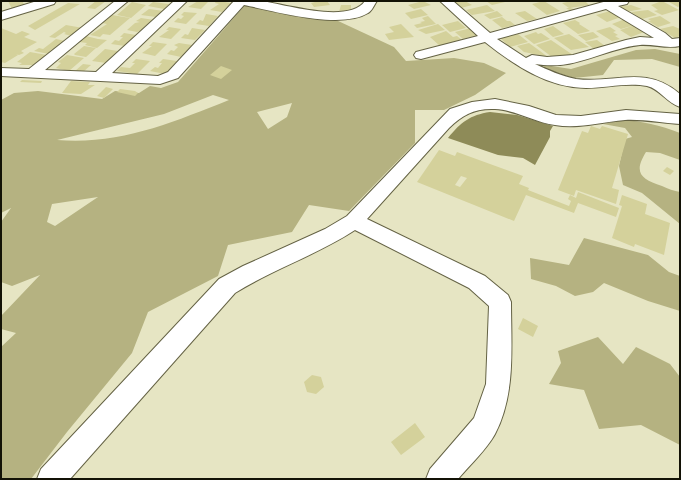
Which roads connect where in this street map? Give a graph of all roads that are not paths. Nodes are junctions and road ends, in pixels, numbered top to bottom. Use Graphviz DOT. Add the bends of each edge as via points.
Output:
graph roads {
  1 [pos="50,1"];
  2 [pos="122,1"];
  3 [pos="181,1"];
  4 [pos="241,1"];
  5 [pos="244,1"];
  6 [pos="371,1"];
  7 [pos="446,1"];
  8 [pos="623,1"];
  9 [pos="607,5"];
  10 [pos="333,7"];
  11 [pos="322,15"];
  12 [pos="1,16"];
  13 [pos="488,37"];
  14 [pos="677,46"];
  15 [pos="422,55"];
  16 [pos="514,57"];
  17 [pos="1,72"];
  18 [pos="27,73"];
  19 [pos="100,76"];
  20 [pos="1,84"];
  21 [pos="680,102"];
  22 [pos="680,119"];
  23 [pos="354,221"];
  24 [pos="52,479"];
  25 [pos="440,479"];
  1 -- 12 [label="street"];
  2 -- 18 [label="street"];
  3 -- 19 [label="street"];
  4 -- 19 [label="street" via="173,75 160,80"];
  5 -- 11 [label="street"];
  6 -- 11 [label="street" via="364,12 340,17"];
  7 -- 13 [label="street"];
  8 -- 9 [label="street"];
  9 -- 13 [label="street"];
  9 -- 14 [label="street"];
  10 -- 11 [label="street"];
  13 -- 15 [label="street"];
  13 -- 16 [label="street"];
  14 -- 16 [label="street" via="641,41 561,63"];
  16 -- 21 [label="street" via="534,70 576,83 645,82 659,86"];
  17 -- 18 [label="street"];
  18 -- 19 [label="street"];
  18 -- 20 [label="street"];
  22 -- 23 [label="street" via="626,115 581,121 555,120 529,110 495,104 456,112"];
  23 -- 24 [label="street" via="332,235 250,272 227,286"];
  23 -- 25 [label="street" via="477,282 500,302 498,384 485,426"];
}
